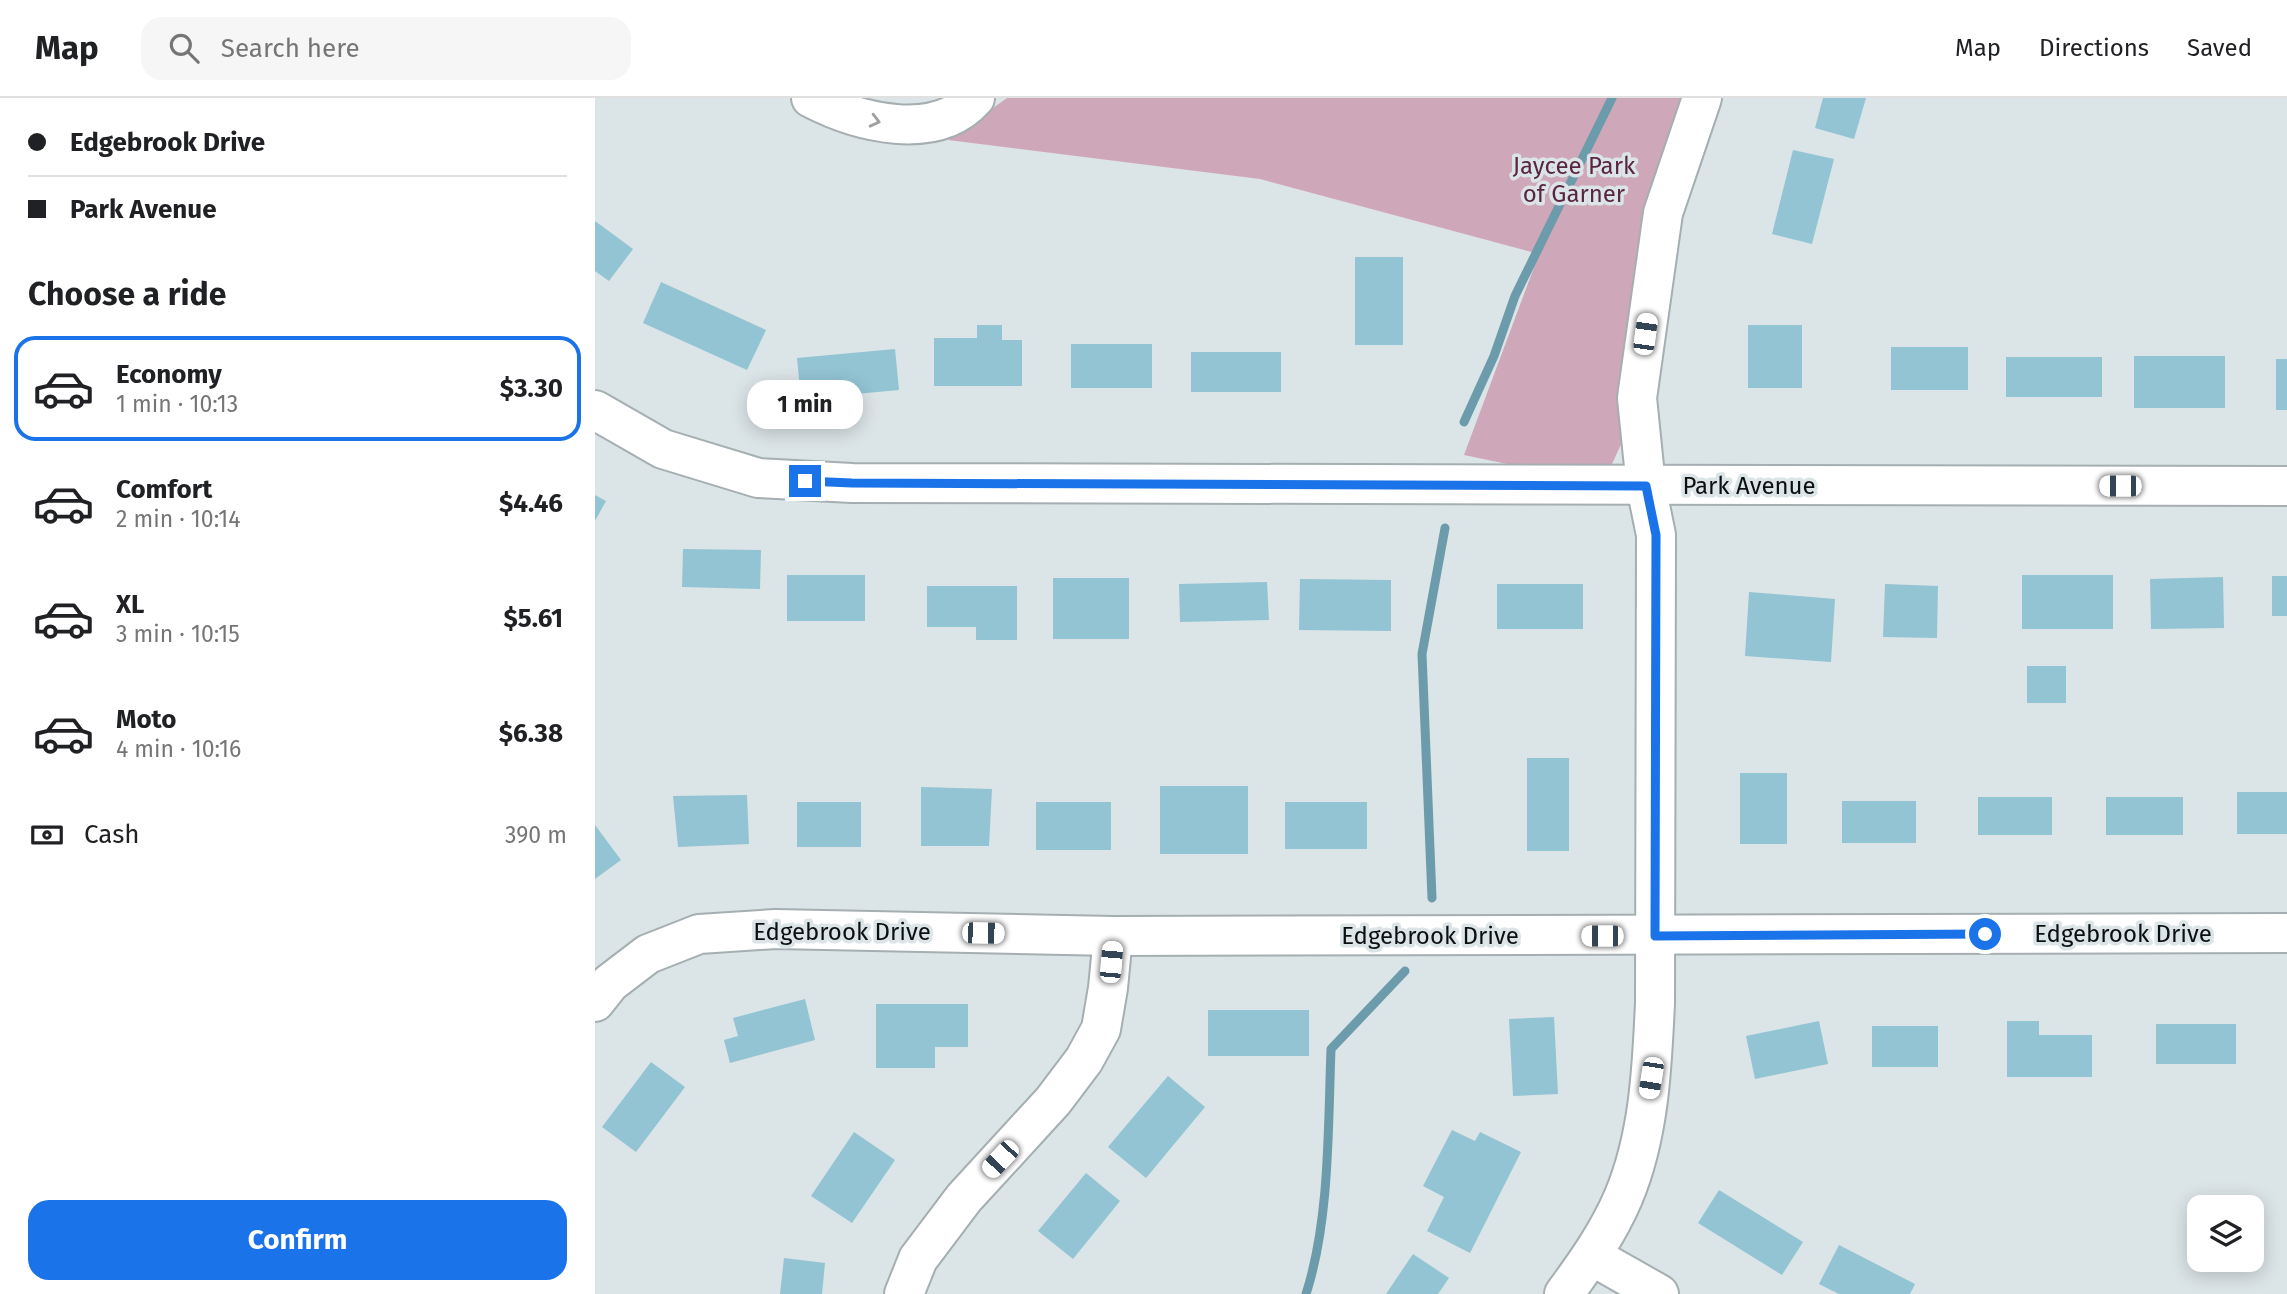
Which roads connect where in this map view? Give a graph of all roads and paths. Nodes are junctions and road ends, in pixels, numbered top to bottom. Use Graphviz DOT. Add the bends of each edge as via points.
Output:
graph roads {
  1 [pos="811,98"];
  2 [pos="975,98"];
  3 [pos="1703,98"];
  4 [pos="595,410"];
  5 [pos="1646,486"];
  6 [pos="2287,486"];
  7 [pos="2287,933"];
  8 [pos="1113,936"];
  9 [pos="1655,936"];
  10 [pos="595,1002"];
  11 [pos="1592,1256"];
  12 [pos="904,1294"];
  13 [pos="1564,1294"];
  14 [pos="1659,1294"];
  1 -- 2 [label="street, one-way" via="835,111 883,124 926,123 966,108"];
  3 -- 5 [label="street" via="1663,213 1650,300 1637,398"];
  4 -- 5 [label="street, Park Avenue" via="663,449 758,478 852,483"];
  5 -- 6 [label="street, Park Avenue"];
  5 -- 9 [label="street" via="1656,535"];
  7 -- 9 [label="street, Edgebrook Drive"];
  8 -- 9 [label="street, Edgebrook Drive"];
  8 -- 10 [label="street, Edgebrook Drive" via="775,929 699,934 648,954 610,983"];
  8 -- 12 [label="street" via="1101,1029 1084,1060 956,1208 918,1259"];
  9 -- 11 [label="street" via="1651,1078 1643,1130 1624,1198"];
  11 -- 13 [label="street"];
  11 -- 14 [label="street"];
}
